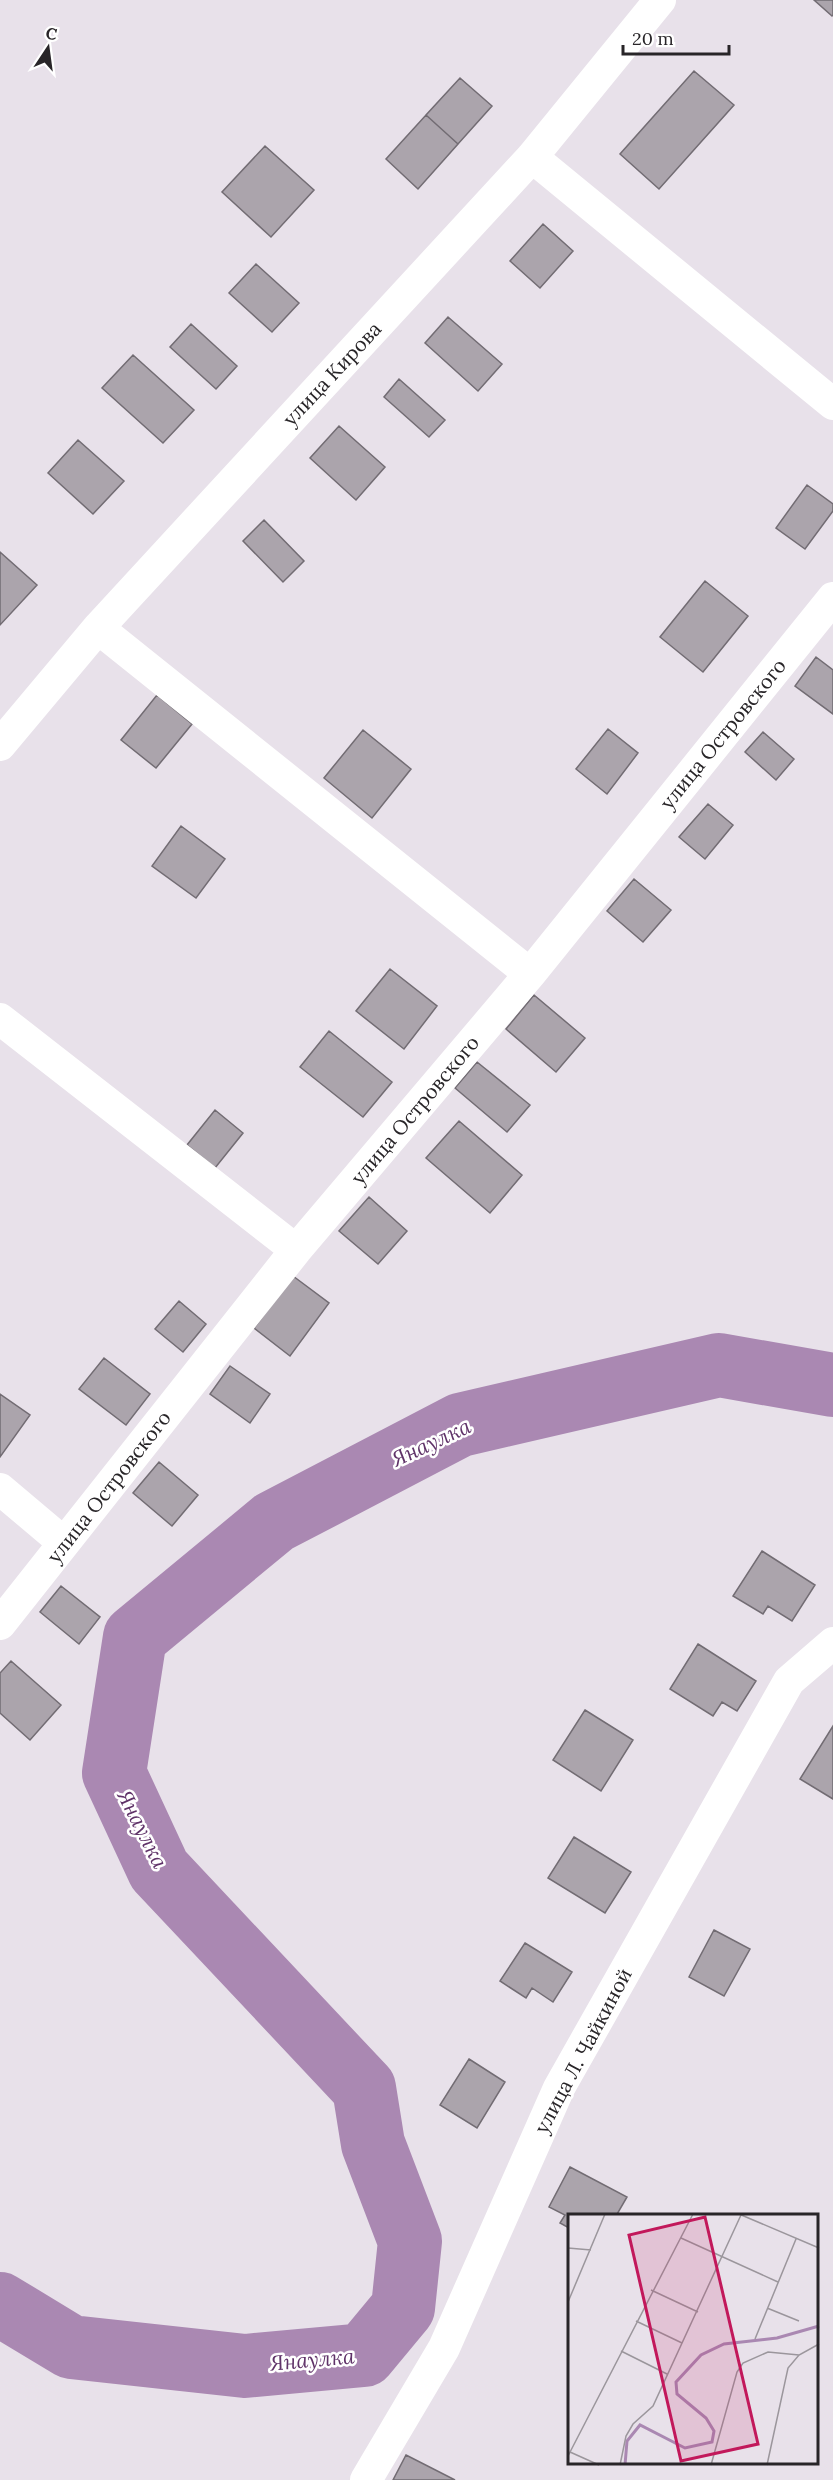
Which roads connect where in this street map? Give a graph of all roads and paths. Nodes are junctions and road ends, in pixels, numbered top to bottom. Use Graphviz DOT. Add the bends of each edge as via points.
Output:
graph roads {
  1 [pos="660,0"];
  2 [pos="532,157"];
  3 [pos="833,404"];
  4 [pos="833,598"];
  5 [pos="98,628"];
  6 [pos="0,745"];
  7 [pos="530,974"];
  8 [pos="0,1019"];
  9 [pos="296,1250"];
  10 [pos="0,1489"];
  11 [pos="64,1543"];
  12 [pos="0,1624"];
  13 [pos="833,1643"];
  14 [pos="366,2480"];
  1 -- 2 [label="street, улица Кирова"];
  2 -- 3 [label="street"];
  2 -- 5 [label="street, улица Кирова"];
  4 -- 7 [label="street, улица Островского"];
  5 -- 6 [label="street, улица Кирова"];
  5 -- 7 [label="street"];
  7 -- 9 [label="street, улица Островского"];
  8 -- 9 [label="street"];
  9 -- 11 [label="street, улица Островского"];
  10 -- 11 [label="street"];
  11 -- 12 [label="street, улица Островского"];
  13 -- 14 [label="street, улица Л. Чайкиной" via="789,1681 559,2088 444,2348"];
}
